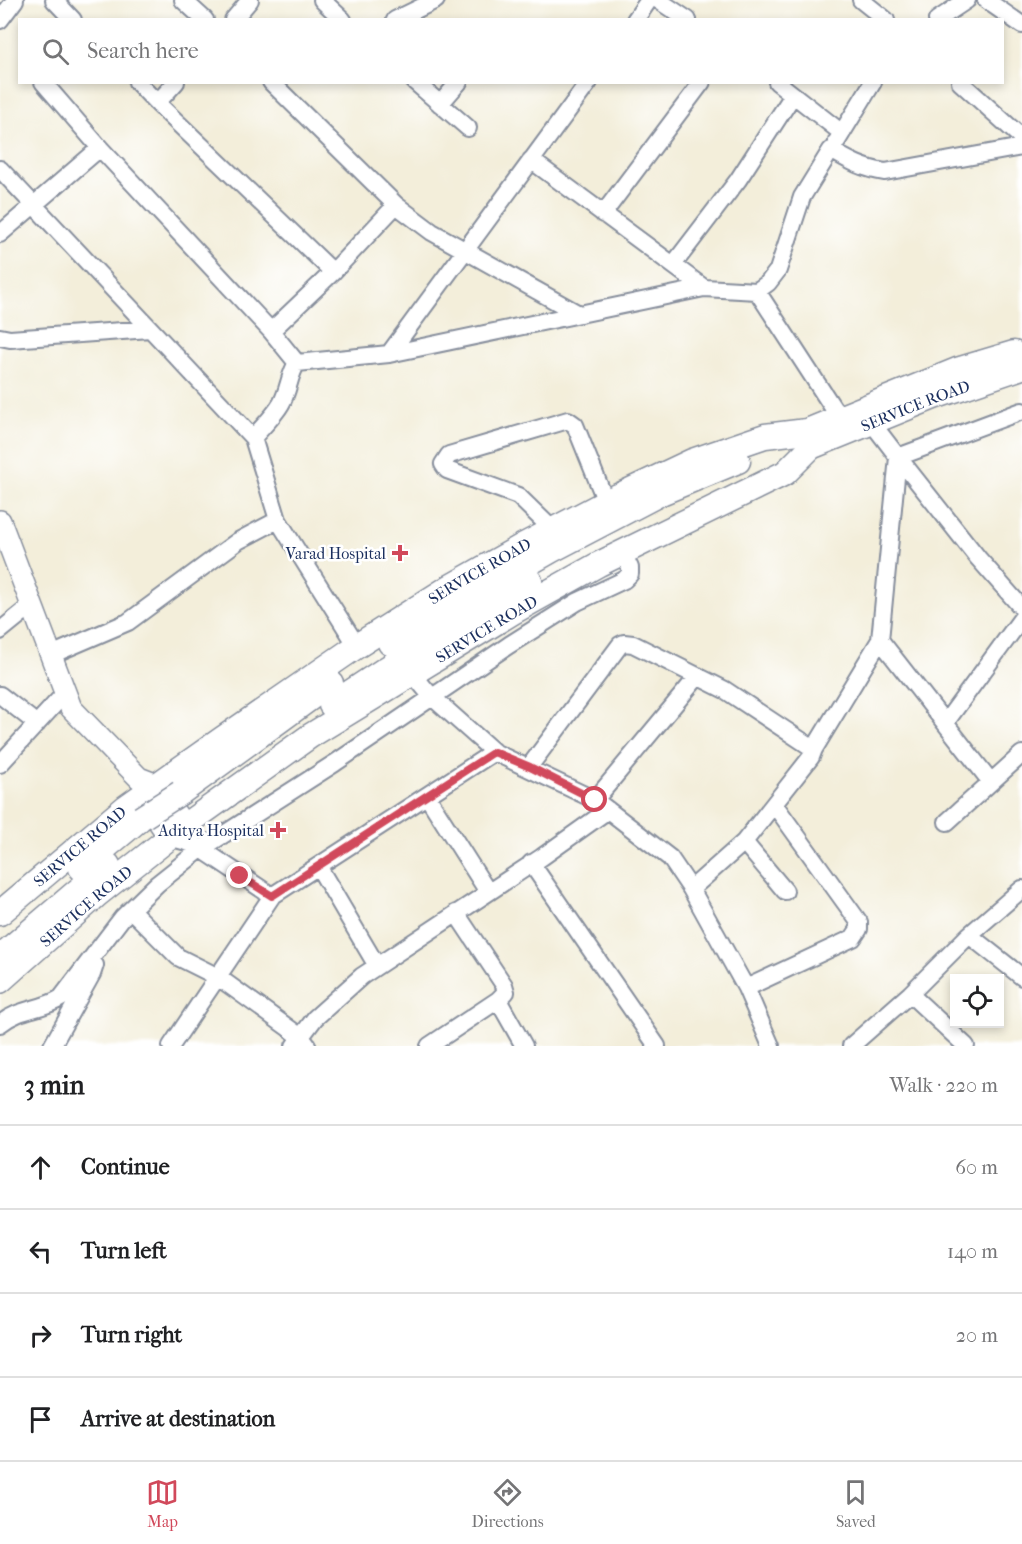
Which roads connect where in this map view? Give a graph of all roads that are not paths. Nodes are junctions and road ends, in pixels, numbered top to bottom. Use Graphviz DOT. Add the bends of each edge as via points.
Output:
graph roads {
  1 [pos="15,0"];
  2 [pos="54,0"];
  3 [pos="183,0"];
  4 [pos="250,0"];
  5 [pos="322,0"];
  6 [pos="436,0"];
  7 [pos="649,0"];
  8 [pos="658,0"];
  9 [pos="861,0"];
  10 [pos="967,0"];
  11 [pos="986,0"];
  12 [pos="72,18"];
  13 [pos="203,18"];
  14 [pos="235,18"];
  15 [pos="341,18"];
  16 [pos="399,18"];
  17 [pos="636,18"];
  18 [pos="685,18"];
  19 [pos="884,18"];
  20 [pos="940,18"];
  21 [pos="0,20"];
  22 [pos="1022,24"];
  23 [pos="45,84"];
  24 [pos="139,84"];
  25 [pos="174,84"];
  26 [pos="273,84"];
  27 [pos="417,84"];
  28 [pos="457,84"];
  29 [pos="588,84"];
  30 [pos="700,84"];
  31 [pos="779,84"];
  32 [pos="872,84"];
  33 [pos="962,84"];
  34 [pos="793,95"];
  35 [pos="157,103"];
  36 [pos="440,104"];
  37 [pos="468,128"];
  38 [pos="842,133"];
  39 [pos="1022,138"];
  40 [pos="1022,147"];
  41 [pos="100,148"];
  42 [pos="831,150"];
  43 [pos="531,160"];
  44 [pos="0,169"];
  45 [pos="35,205"];
  46 [pos="396,205"];
  47 [pos="603,214"];
  48 [pos="0,234"];
  49 [pos="465,250"];
  50 [pos="673,266"];
  51 [pos="333,272"];
  52 [pos="704,288"];
  53 [pos="757,291"];
  54 [pos="577,314"];
  55 [pos="150,329"];
  56 [pos="271,331"];
  57 [pos="0,337"];
  58 [pos="1022,351"];
  59 [pos="388,354"];
  60 [pos="297,363"];
  61 [pos="1022,367"];
  62 [pos="1022,411"];
  63 [pos="838,417"];
  64 [pos="872,423"];
  65 [pos="253,438"];
  66 [pos="809,439"];
  67 [pos="898,457"];
  68 [pos="606,502"];
  69 [pos="278,520"];
  70 [pos="0,521"];
  71 [pos="553,530"];
  72 [pos="623,553"];
  73 [pos="32,604"];
  74 [pos="1022,608"];
  75 [pos="1022,618"];
  76 [pos="0,631"];
  77 [pos="880,640"];
  78 [pos="357,646"];
  79 [pos="51,655"];
  80 [pos="412,673"];
  81 [pos="698,676"];
  82 [pos="65,693"];
  83 [pos="0,695"];
  84 [pos="431,696"];
  85 [pos="945,723"];
  86 [pos="37,724"];
  87 [pos="814,749"];
  88 [pos="494,752"];
  89 [pos="1022,754"];
  90 [pos="0,764"];
  91 [pos="530,767"];
  92 [pos="991,782"];
  93 [pos="427,796"];
  94 [pos="774,804"];
  95 [pos="602,805"];
  96 [pos="163,811"];
  97 [pos="947,822"];
  98 [pos="744,842"];
  99 [pos="201,849"];
  100 [pos="531,863"];
  101 [pos="318,866"];
  102 [pos="691,889"];
  103 [pos="1022,889"];
  104 [pos="785,891"];
  105 [pos="488,892"];
  106 [pos="272,896"];
  107 [pos="131,910"];
  108 [pos="0,912"];
  109 [pos="456,913"];
  110 [pos="0,935"];
  111 [pos="969,935"];
  112 [pos="101,947"];
  113 [pos="0,957"];
  114 [pos="377,966"];
  115 [pos="218,977"];
  116 [pos="1022,977"];
  117 [pos="0,981"];
  118 [pos="746,988"];
  119 [pos="910,994"];
  120 [pos="498,1000"];
  121 [pos="0,1024"];
  122 [pos="301,1043"];
  123 [pos="861,1043"];
  124 [pos="52,1046"];
  125 [pos="171,1046"];
  126 [pos="429,1046"];
  127 [pos="524,1046"];
  128 [pos="657,1046"];
  129 [pos="771,1046"];
  130 [pos="966,1046"];
  1 -- 21 [label="street"];
  2 -- 12 [label="street"];
  3 -- 13 [label="street"];
  4 -- 14 [label="street"];
  5 -- 15 [label="street"];
  6 -- 16 [label="street"];
  7 -- 17 [label="street"];
  8 -- 18 [label="street"];
  9 -- 19 [label="street"];
  10 -- 20 [label="street"];
  11 -- 22 [label="street"];
  23 -- 41 [label="street"];
  24 -- 35 [label="street"];
  25 -- 35 [label="street"];
  26 -- 46 [label="street"];
  27 -- 36 [label="street"];
  28 -- 36 [label="street"];
  29 -- 43 [label="street"];
  30 -- 47 [label="street"];
  31 -- 34 [label="street"];
  32 -- 38 [label="street"];
  33 -- 39 [label="street"];
  34 -- 38 [label="street"];
  34 -- 50 [label="street" via="738,180"];
  35 -- 51 [label="street"];
  36 -- 37 [label="street"];
  38 -- 42 [label="street"];
  40 -- 42 [label="street" via="885,172 856,165"];
  41 -- 45 [label="street"];
  41 -- 56 [label="street"];
  42 -- 53 [label="street" via="802,196 778,270"];
  43 -- 47 [label="street"];
  43 -- 49 [label="street"];
  44 -- 45 [label="street"];
  45 -- 48 [label="street"];
  45 -- 55 [label="street"];
  46 -- 49 [label="street"];
  46 -- 51 [label="street"];
  47 -- 50 [label="street"];
  49 -- 54 [label="street"];
  49 -- 59 [label="street"];
  50 -- 52 [label="street"];
  51 -- 56 [label="street"];
  52 -- 53 [label="street"];
  52 -- 54 [label="street"];
  53 -- 63 [label="street"];
  54 -- 59 [label="street"];
  55 -- 57 [label="street"];
  55 -- 65 [label="street"];
  56 -- 60 [label="street"];
  58 -- 63 [label="highway, SERVICE ROAD" via="957,370"];
  59 -- 60 [label="street"];
  60 -- 65 [label="street" via="281,404"];
  61 -- 64 [label="highway, SERVICE ROAD"];
  62 -- 67 [label="street"];
  63 -- 66 [label="highway, SERVICE ROAD"];
  64 -- 66 [label="highway, SERVICE ROAD"];
  64 -- 67 [label="street"];
  65 -- 69 [label="street"];
  66 -- 68 [label="highway, SERVICE ROAD" via="765,436 692,461"];
  66 -- 72 [label="highway, SERVICE ROAD" via="785,473"];
  66 -- 96 [label="highway" via="547,571"];
  67 -- 74 [label="street"];
  67 -- 77 [label="street"];
  68 -- 71 [label="highway, SERVICE ROAD"];
  68 -- 71 [label="street" via="574,425 568,420 445,459 447,470 518,496"];
  69 -- 78 [label="street"];
  69 -- 79 [label="street" via="238,541 128,622"];
  70 -- 73 [label="main road"];
  71 -- 78 [label="highway, SERVICE ROAD" via="450,587"];
  72 -- 80 [label="highway, SERVICE ROAD" via="513,612"];
  72 -- 84 [label="street" via="630,568 624,580 577,602"];
  73 -- 76 [label="street"];
  73 -- 79 [label="main road"];
  75 -- 85 [label="street"];
  77 -- 85 [label="street"];
  77 -- 87 [label="street"];
  78 -- 96 [label="highway, SERVICE ROAD"];
  79 -- 82 [label="main road"];
  80 -- 84 [label="street"];
  80 -- 96 [label="highway, SERVICE ROAD" via="310,736"];
  81 -- 87 [label="street"];
  81 -- 91 [label="street" via="629,642 620,645"];
  81 -- 95 [label="street"];
  82 -- 86 [label="street"];
  82 -- 96 [label="main road" via="71,708"];
  83 -- 86 [label="street"];
  84 -- 88 [label="street"];
  84 -- 99 [label="street"];
  85 -- 92 [label="street"];
  86 -- 90 [label="street"];
  87 -- 94 [label="street" via="812,757"];
  88 -- 91 [label="street"];
  88 -- 93 [label="street"];
  89 -- 92 [label="street"];
  91 -- 95 [label="street"];
  92 -- 97 [label="street"];
  93 -- 101 [label="street"];
  93 -- 105 [label="street"];
  94 -- 98 [label="street"];
  94 -- 118 [label="street" via="860,928 853,938"];
  95 -- 100 [label="street"];
  95 -- 102 [label="street" via="670,858"];
  96 -- 99 [label="street"];
  96 -- 108 [label="highway, SERVICE ROAD" via="34,882"];
  96 -- 110 [label="highway"];
  96 -- 113 [label="highway"];
  96 -- 117 [label="highway, SERVICE ROAD" via="98,894"];
  98 -- 102 [label="street"];
  98 -- 104 [label="street"];
  99 -- 106 [label="street"];
  99 -- 107 [label="street"];
  100 -- 105 [label="street"];
  100 -- 128 [label="street"];
  101 -- 106 [label="street"];
  101 -- 114 [label="street"];
  102 -- 118 [label="street"];
  103 -- 111 [label="street"];
  105 -- 109 [label="street"];
  106 -- 115 [label="street"];
  107 -- 112 [label="street"];
  107 -- 115 [label="street" via="178,957"];
  109 -- 114 [label="street"];
  109 -- 120 [label="street" via="504,985 506,992"];
  111 -- 116 [label="street"];
  111 -- 119 [label="street"];
  112 -- 121 [label="street" via="61,998 16,1013"];
  112 -- 124 [label="street" via="92,974"];
  114 -- 122 [label="street" via="315,1018"];
  115 -- 122 [label="street"];
  115 -- 125 [label="street"];
  118 -- 129 [label="street"];
  119 -- 123 [label="street"];
  119 -- 130 [label="street"];
  120 -- 126 [label="street"];
  120 -- 127 [label="street"];
}
